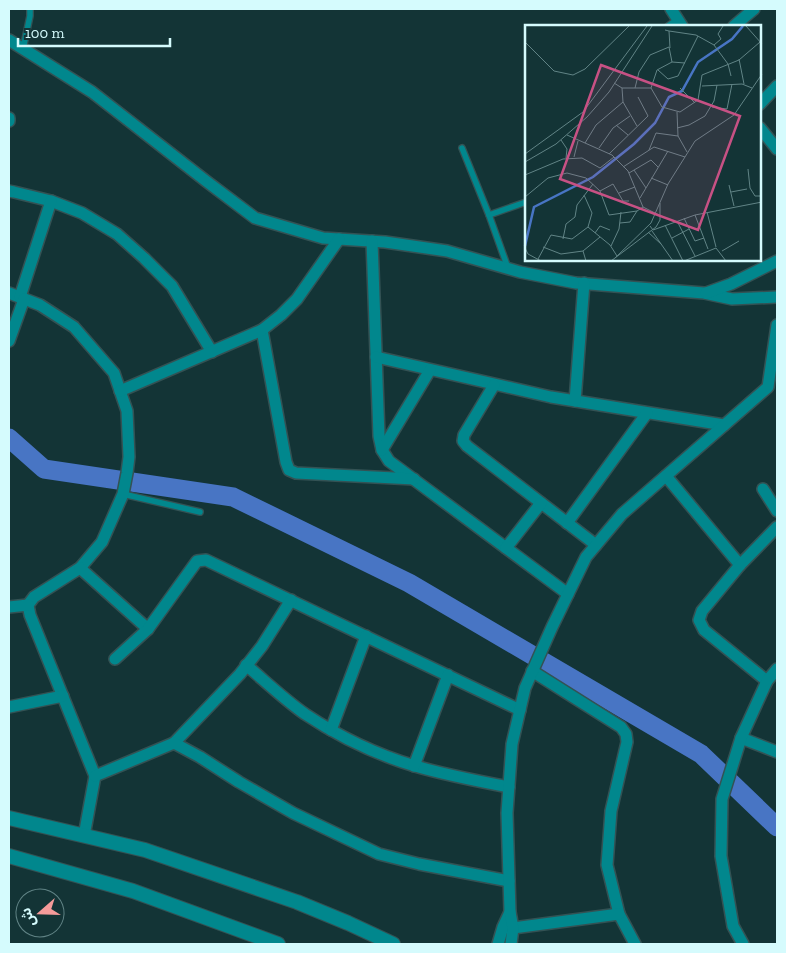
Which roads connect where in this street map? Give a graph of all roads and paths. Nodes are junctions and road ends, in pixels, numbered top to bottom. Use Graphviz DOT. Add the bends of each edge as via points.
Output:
graph roads {
  1 [pos="30,9"];
  2 [pos="671,9"];
  3 [pos="754,9"];
  4 [pos="680,23"];
  5 [pos="735,25"];
  6 [pos="9,40"];
  7 [pos="22,49"];
  8 [pos="777,86"];
  9 [pos="761,103"];
  10 [pos="761,129"];
  11 [pos="462,148"];
  12 [pos="777,149"];
  13 [pos="9,191"];
  14 [pos="51,201"];
  15 [pos="525,202"];
  16 [pos="488,215"];
  17 [pos="339,239"];
  18 [pos="372,241"];
  19 [pos="777,261"];
  20 [pos="508,268"];
  21 [pos="584,283"];
  22 [pos="704,293"];
  23 [pos="18,296"];
  24 [pos="777,297"];
  25 [pos="777,325"];
  26 [pos="262,330"];
  27 [pos="9,341"];
  28 [pos="212,352"];
  29 [pos="376,358"];
  30 [pos="430,370"];
  31 [pos="494,385"];
  32 [pos="773,389"];
  33 [pos="120,391"];
  34 [pos="575,401"];
  35 [pos="647,413"];
  36 [pos="724,425"];
  37 [pos="382,450"];
  38 [pos="666,476"];
  39 [pos="414,479"];
  40 [pos="125,484"];
  41 [pos="763,489"];
  42 [pos="541,503"];
  43 [pos="777,511"];
  44 [pos="200,512"];
  45 [pos="567,523"];
  46 [pos="777,527"];
  47 [pos="596,545"];
  48 [pos="506,548"];
  49 [pos="740,565"];
  50 [pos="80,568"];
  51 [pos="568,594"];
  52 [pos="291,600"];
  53 [pos="28,605"];
  54 [pos="9,607"];
  55 [pos="148,629"];
  56 [pos="366,636"];
  57 [pos="115,659"];
  58 [pos="246,665"];
  59 [pos="777,669"];
  60 [pos="532,671"];
  61 [pos="448,675"];
  62 [pos="767,681"];
  63 [pos="63,696"];
  64 [pos="9,707"];
  65 [pos="520,710"];
  66 [pos="331,730"];
  67 [pos="741,738"];
  68 [pos="174,743"];
  69 [pos="777,752"];
  70 [pos="414,766"];
  71 [pos="95,776"];
  72 [pos="508,788"];
  73 [pos="9,818"];
  74 [pos="84,836"];
  75 [pos="9,856"];
  76 [pos="509,881"];
  77 [pos="510,912"];
  78 [pos="619,914"];
  79 [pos="513,928"];
  80 [pos="739,943"];
  81 [pos="278,944"];
  82 [pos="393,944"];
  83 [pos="498,944"];
  84 [pos="510,944"];
  85 [pos="635,944"];
  1 -- 7 [label="lane"];
  2 -- 4 [label="street"];
  3 -- 5 [label="street"];
  6 -- 7 [label="street"];
  7 -- 17 [label="street" via="92,92 255,218 323,238"];
  8 -- 9 [label="street"];
  10 -- 12 [label="street"];
  11 -- 16 [label="lane"];
  13 -- 14 [label="street"];
  14 -- 23 [label="street"];
  14 -- 28 [label="street" via="82,213 117,234 144,258 172,286"];
  15 -- 16 [label="lane"];
  16 -- 20 [label="lane"];
  17 -- 18 [label="street"];
  17 -- 26 [label="street" via="298,299"];
  18 -- 20 [label="street" via="447,251"];
  18 -- 29 [label="street"];
  19 -- 22 [label="street" via="731,284"];
  20 -- 21 [label="street"];
  21 -- 22 [label="street"];
  21 -- 34 [label="street"];
  22 -- 24 [label="street" via="732,299"];
  23 -- 27 [label="street"];
  23 -- 33 [label="street" via="40,305 74,327 114,374"];
  25 -- 32 [label="street"];
  26 -- 28 [label="street"];
  26 -- 39 [label="street" via="289,470"];
  28 -- 33 [label="street"];
  29 -- 30 [label="street"];
  29 -- 37 [label="street"];
  30 -- 31 [label="street"];
  30 -- 37 [label="street"];
  31 -- 34 [label="street"];
  31 -- 42 [label="street" via="463,441"];
  32 -- 36 [label="street"];
  33 -- 40 [label="street" via="127,411 129,457"];
  34 -- 35 [label="street"];
  35 -- 36 [label="street"];
  35 -- 45 [label="street"];
  36 -- 38 [label="street"];
  37 -- 39 [label="street" via="390,461"];
  38 -- 47 [label="street" via="622,514"];
  38 -- 49 [label="street"];
  39 -- 48 [label="street"];
  40 -- 44 [label="lane"];
  40 -- 50 [label="street" via="102,542"];
  41 -- 43 [label="street"];
  42 -- 45 [label="street"];
  42 -- 48 [label="street"];
  45 -- 47 [label="street"];
  46 -- 49 [label="street"];
  47 -- 51 [label="street" via="586,557"];
  48 -- 51 [label="street"];
  49 -- 62 [label="street" via="702,611 699,620 704,630"];
  50 -- 53 [label="street" via="34,597"];
  50 -- 55 [label="street"];
  51 -- 60 [label="street"];
  52 -- 55 [label="street" via="206,560 197,561"];
  52 -- 56 [label="street"];
  52 -- 58 [label="street"];
  53 -- 54 [label="street"];
  53 -- 63 [label="street"];
  55 -- 57 [label="street"];
  56 -- 61 [label="street"];
  56 -- 66 [label="street"];
  58 -- 66 [label="street" via="304,713"];
  58 -- 68 [label="street"];
  59 -- 62 [label="street"];
  60 -- 65 [label="street"];
  60 -- 78 [label="street" via="621,727 626,734 627,742 611,810 607,866"];
  61 -- 65 [label="street"];
  61 -- 70 [label="street"];
  62 -- 67 [label="street"];
  63 -- 64 [label="street"];
  63 -- 71 [label="street"];
  65 -- 72 [label="street" via="512,744"];
  66 -- 70 [label="street"];
  67 -- 69 [label="street"];
  67 -- 80 [label="street" via="722,799 720,856"];
  68 -- 71 [label="street"];
  68 -- 76 [label="street" via="294,813 379,854"];
  70 -- 72 [label="street"];
  71 -- 74 [label="street"];
  72 -- 76 [label="street"];
  73 -- 74 [label="street"];
  74 -- 82 [label="street" via="144,850 297,902"];
  75 -- 81 [label="street" via="133,891"];
  76 -- 77 [label="street"];
  77 -- 79 [label="street"];
  77 -- 83 [label="street"];
  78 -- 79 [label="street"];
  78 -- 85 [label="street"];
  79 -- 84 [label="street"];
}
